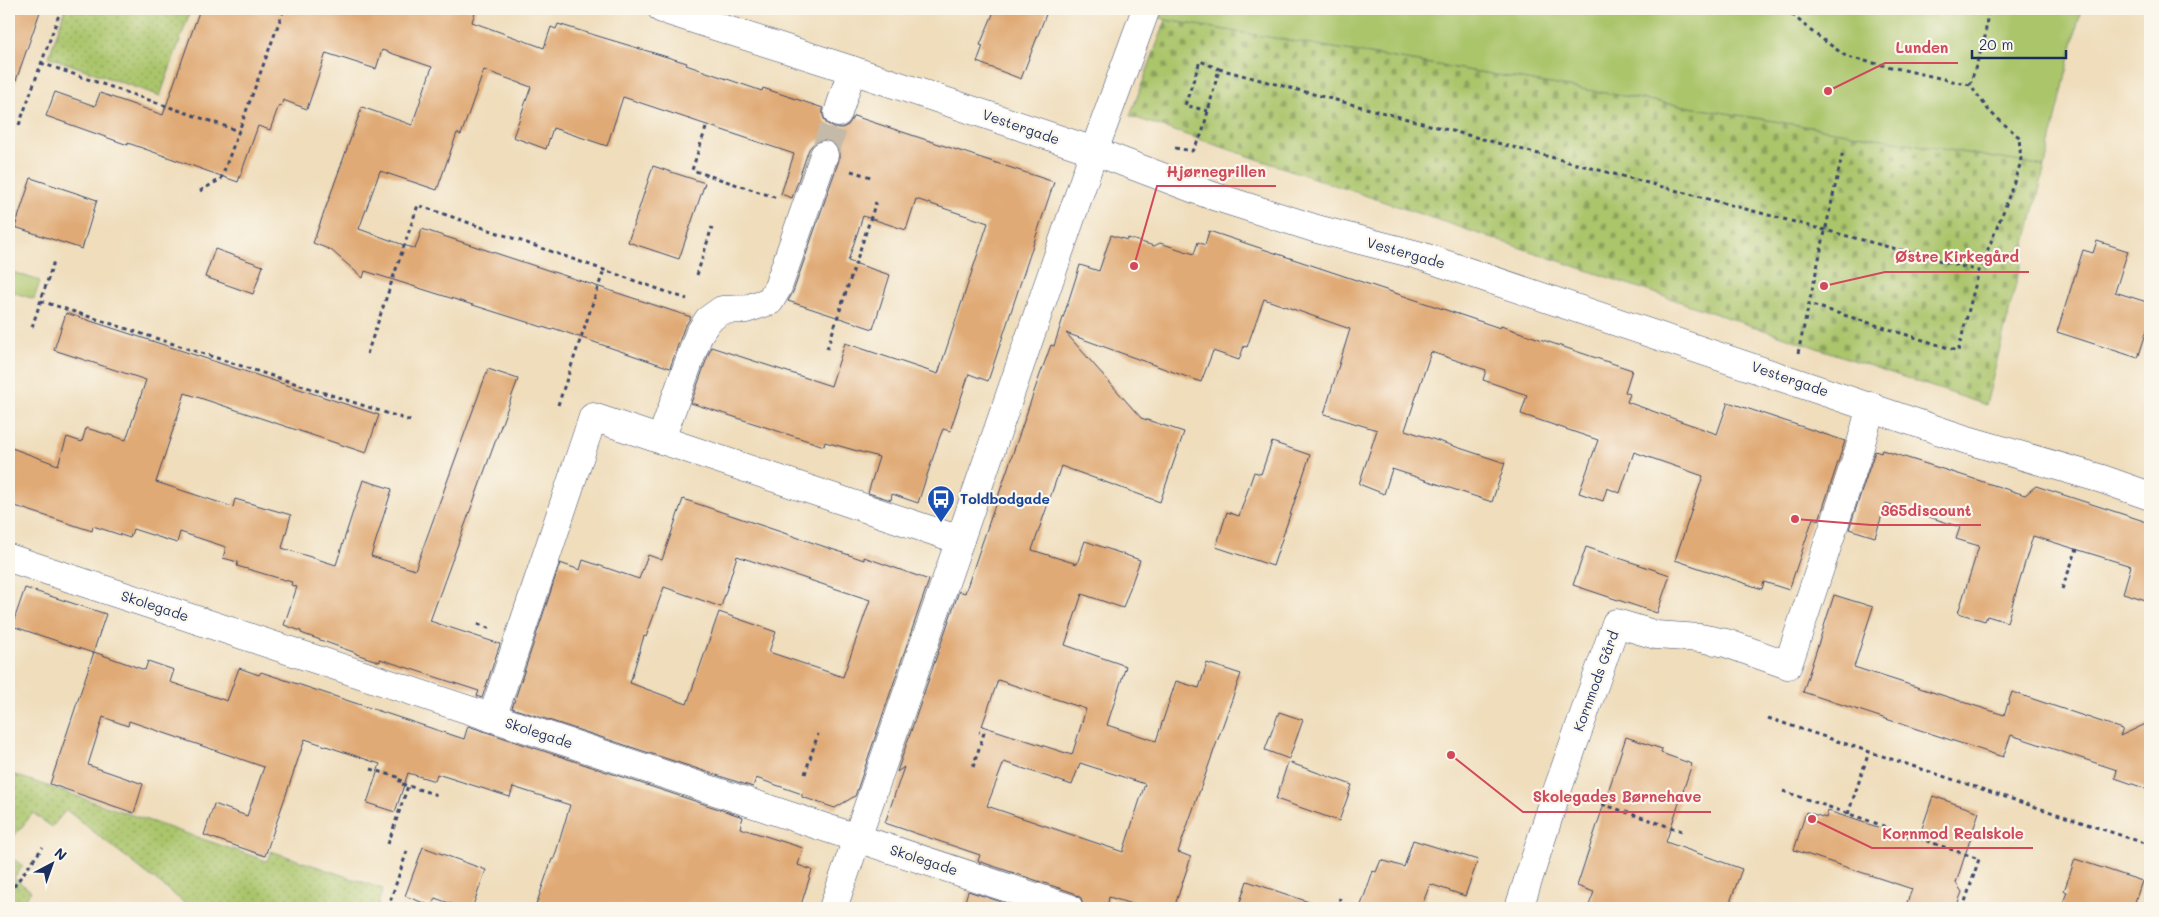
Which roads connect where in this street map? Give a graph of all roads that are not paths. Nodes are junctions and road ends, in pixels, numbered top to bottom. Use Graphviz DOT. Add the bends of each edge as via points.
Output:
graph roads {
  1 [pos="662,9"];
  2 [pos="1146,9"];
  3 [pos="852,70"];
  4 [pos="838,113"];
  5 [pos="1094,151"];
  6 [pos="824,155"];
  7 [pos="1871,406"];
  8 [pos="661,439"];
  9 [pos="2150,496"];
  10 [pos="960,540"];
  11 [pos="9,558"];
  12 [pos="492,718"];
  13 [pos="858,838"];
  14 [pos="833,908"];
  15 [pos="1069,908"];
  16 [pos="1519,908"];
  1 -- 3 [label="street, Vestergade"];
  2 -- 5 [label="street"];
  3 -- 4 [label="street"];
  3 -- 5 [label="street, Vestergade"];
  5 -- 7 [label="street, Vestergade" via="1161,178 1317,229 1418,255"];
  5 -- 10 [label="street"];
  6 -- 8 [label="street" via="778,288 770,301 746,309 722,310 708,320 699,334"];
  7 -- 9 [label="street, Vestergade" via="1964,439"];
  7 -- 16 [label="street, Kornmods Gård" via="1788,665 1726,643 1656,635 1616,624"];
  8 -- 10 [label="street"];
  8 -- 12 [label="street" via="593,417"];
  10 -- 13 [label="street"];
  11 -- 12 [label="street, Skolegade"];
  12 -- 13 [label="street, Skolegade"];
  13 -- 14 [label="street"];
  13 -- 15 [label="street, Skolegade"];
}
